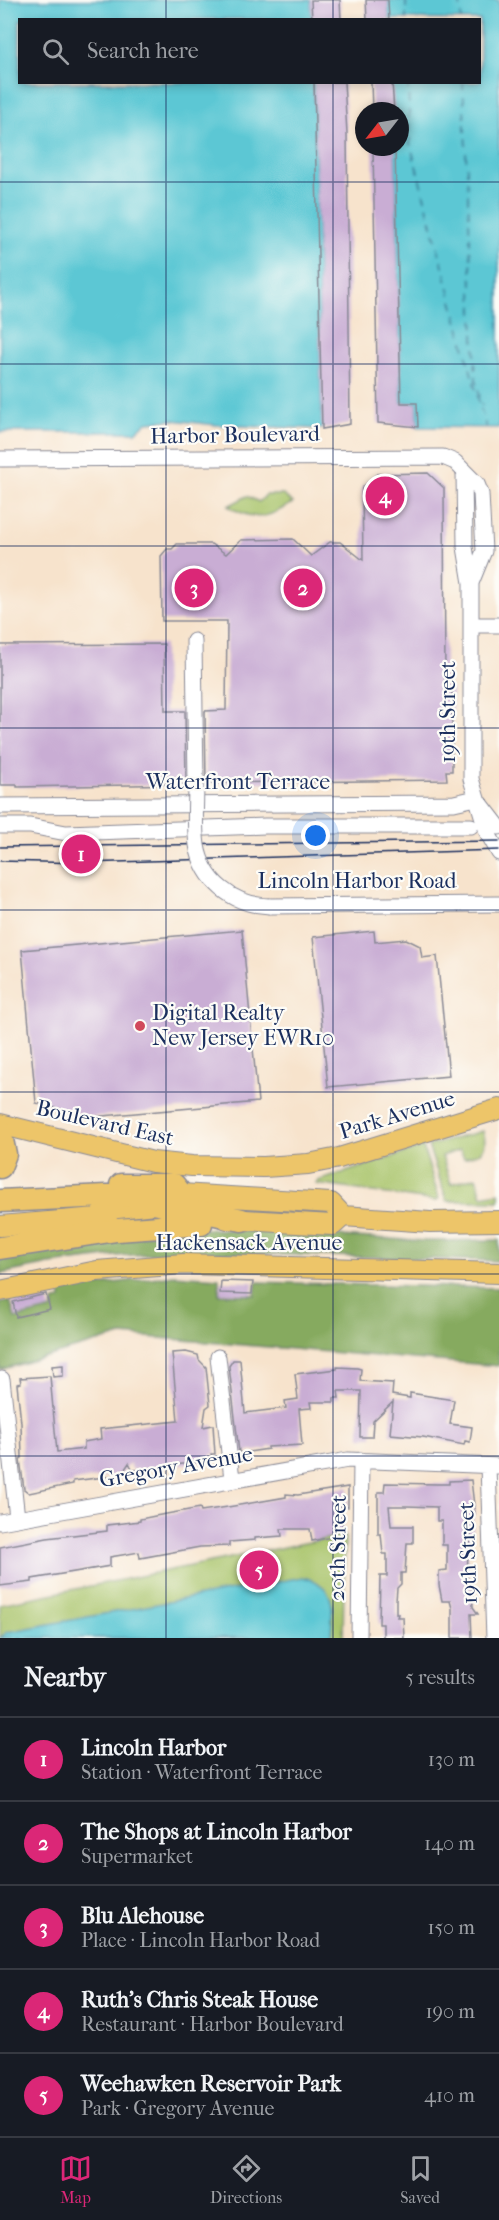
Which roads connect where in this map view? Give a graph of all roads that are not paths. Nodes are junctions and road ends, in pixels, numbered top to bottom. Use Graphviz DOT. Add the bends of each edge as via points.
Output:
graph roads {
  1 [pos="0,459"];
  2 [pos="499,625"];
  3 [pos="471,626"];
  4 [pos="194,641"];
  5 [pos="476,798"];
  6 [pos="0,806"];
  7 [pos="0,826"];
  8 [pos="471,826"];
  9 [pos="499,827"];
  10 [pos="499,853"];
  11 [pos="499,904"];
  12 [pos="499,1109"];
  13 [pos="0,1124"];
  14 [pos="0,1131"];
  15 [pos="308,1164"];
  16 [pos="0,1167"];
  17 [pos="0,1185"];
  18 [pos="181,1194"];
  19 [pos="0,1201"];
  20 [pos="157,1203"];
  21 [pos="343,1216"];
  22 [pos="97,1218"];
  23 [pos="242,1220"];
  24 [pos="499,1221"];
  25 [pos="0,1226"];
  26 [pos="0,1248"];
  27 [pos="499,1273"];
  28 [pos="0,1291"];
  29 [pos="218,1357"];
  30 [pos="2,1379"];
  31 [pos="362,1460"];
  32 [pos="494,1466"];
  33 [pos="232,1479"];
  34 [pos="17,1518"];
  35 [pos="0,1522"];
  36 [pos="359,1638"];
  37 [pos="494,1638"];
  1 -- 3 [label="street, Harbor Boulevard" via="436,456 452,460 477,484 483,505 484,551 471,584"];
  2 -- 3 [label="street"];
  3 -- 5 [label="street, 19th Street" via="470,773"];
  4 -- 11 [label="street, Lincoln Harbor Road, bridge" via="197,843 207,873 217,885 236,899 269,906"];
  5 -- 6 [label="street, Waterfront Terrace" via="454,803"];
  5 -- 9 [label="street, 19th Street"];
  5 -- 10 [label="street, 19th Street"];
  7 -- 8 [label="street" via="30,826 66,833 266,826"];
  12 -- 15 [label="main road, Park Avenue"];
  13 -- 15 [label="main road, Boulevard East" via="170,1164 243,1168"];
  14 -- 16 [label="highway" via="4,1154"];
  17 -- 18 [label="highway" via="174,1185"];
  18 -- 20 [label="main road" via="175,1202"];
  18 -- 21 [label="main road" via="331,1203"];
  19 -- 20 [label="highway" via="117,1194"];
  20 -- 22 [label="main road" via="108,1209"];
  20 -- 23 [label="highway"];
  21 -- 23 [label="main road" via="333,1225"];
  21 -- 24 [label="main road" via="430,1222"];
  22 -- 23 [label="main road" via="109,1223 188,1218"];
  22 -- 25 [label="main road"];
  23 -- 26 [label="highway" via="128,1228"];
  27 -- 28 [label="main road, Hackensack Avenue" via="183,1264 97,1271"];
  29 -- 33 [label="street"];
  30 -- 34 [label="street"];
  31 -- 32 [label="street, Gregory Avenue"];
  31 -- 33 [label="street, Gregory Avenue"];
  31 -- 36 [label="street, 20th Street"];
  32 -- 37 [label="street, 19th Street"];
  33 -- 34 [label="street, Gregory Avenue"];
  34 -- 35 [label="street, Gregory Avenue"];
}
